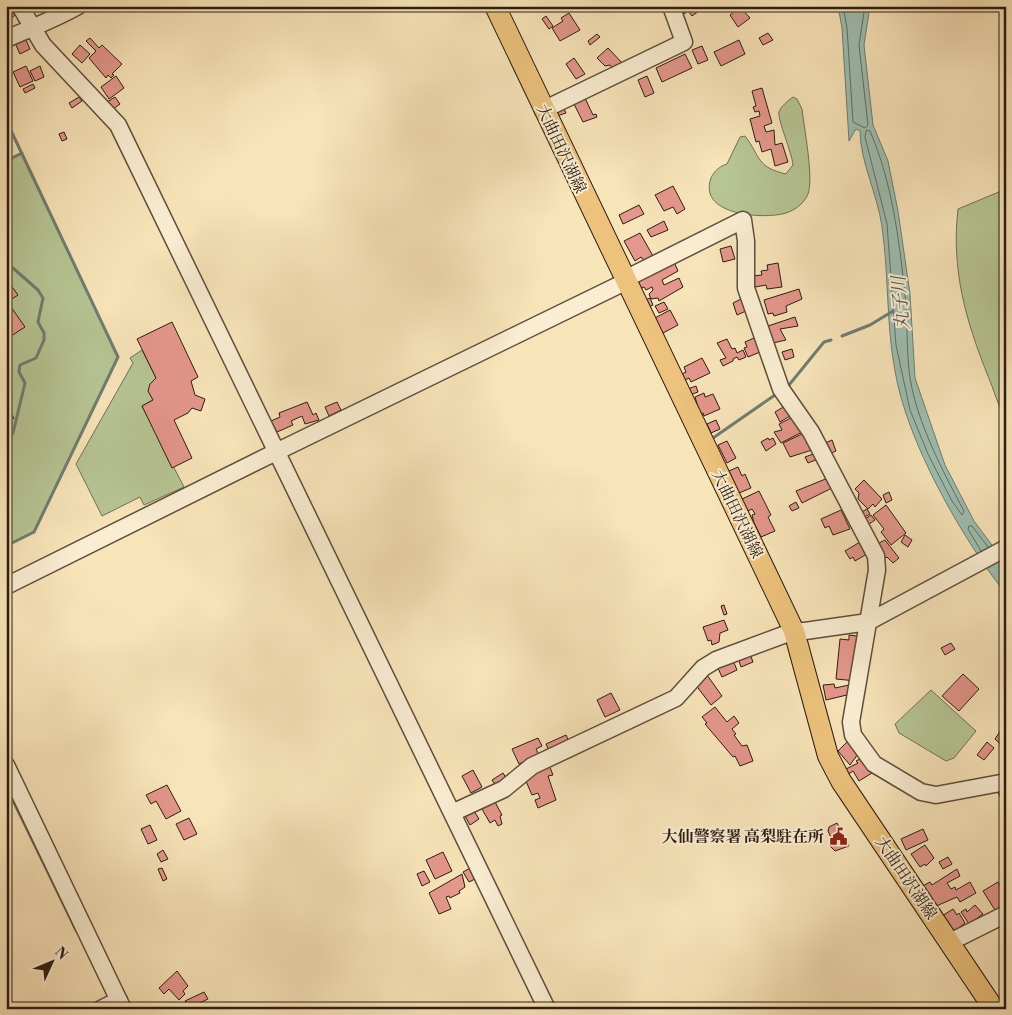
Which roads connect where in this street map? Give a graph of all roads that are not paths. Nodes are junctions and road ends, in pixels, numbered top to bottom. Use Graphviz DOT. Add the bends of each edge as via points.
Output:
graph roads {
  1 [pos="20,6"];
  2 [pos="78,6"];
  3 [pos="495,6"];
  4 [pos="672,6"];
  5 [pos="32,27"];
  6 [pos="6,39"];
  7 [pos="543,110"];
  8 [pos="625,282"];
  9 [pos="276,452"];
  10 [pos="1006,548"];
  11 [pos="6,586"];
  12 [pos="868,622"];
  13 [pos="794,631"];
  14 [pos="6,765"];
  15 [pos="1006,782"];
  16 [pos="452,813"];
  17 [pos="1006,914"];
  18 [pos="950,942"];
  19 [pos="113,1005"];
  20 [pos="547,1009"];
  21 [pos="994,1009"];
  1 -- 5 [label="street"];
  2 -- 5 [label="street" via="48,23"];
  3 -- 7 [label="main road, 大曲田沢湖線"];
  4 -- 7 [label="street" via="684,42"];
  5 -- 6 [label="street"];
  5 -- 9 [label="street" via="66,72 118,126"];
  7 -- 8 [label="main road, 大曲田沢湖線"];
  8 -- 9 [label="street"];
  8 -- 12 [label="street" via="743,220 746,288 782,389 811,432 876,556 877,570"];
  8 -- 13 [label="main road, 大曲田沢湖線"];
  9 -- 11 [label="street"];
  9 -- 16 [label="street"];
  10 -- 12 [label="street"];
  12 -- 13 [label="street"];
  12 -- 15 [label="street" via="851,722 853,735 874,764 906,784 936,795"];
  13 -- 16 [label="street" via="716,660 703,668 676,698 532,766 504,789"];
  13 -- 18 [label="main road, 大曲田沢湖線" via="828,756 841,781"];
  14 -- 19 [label="street"];
  16 -- 20 [label="street"];
  17 -- 18 [label="street"];
  18 -- 21 [label="main road, 大曲田沢湖線"];
}
